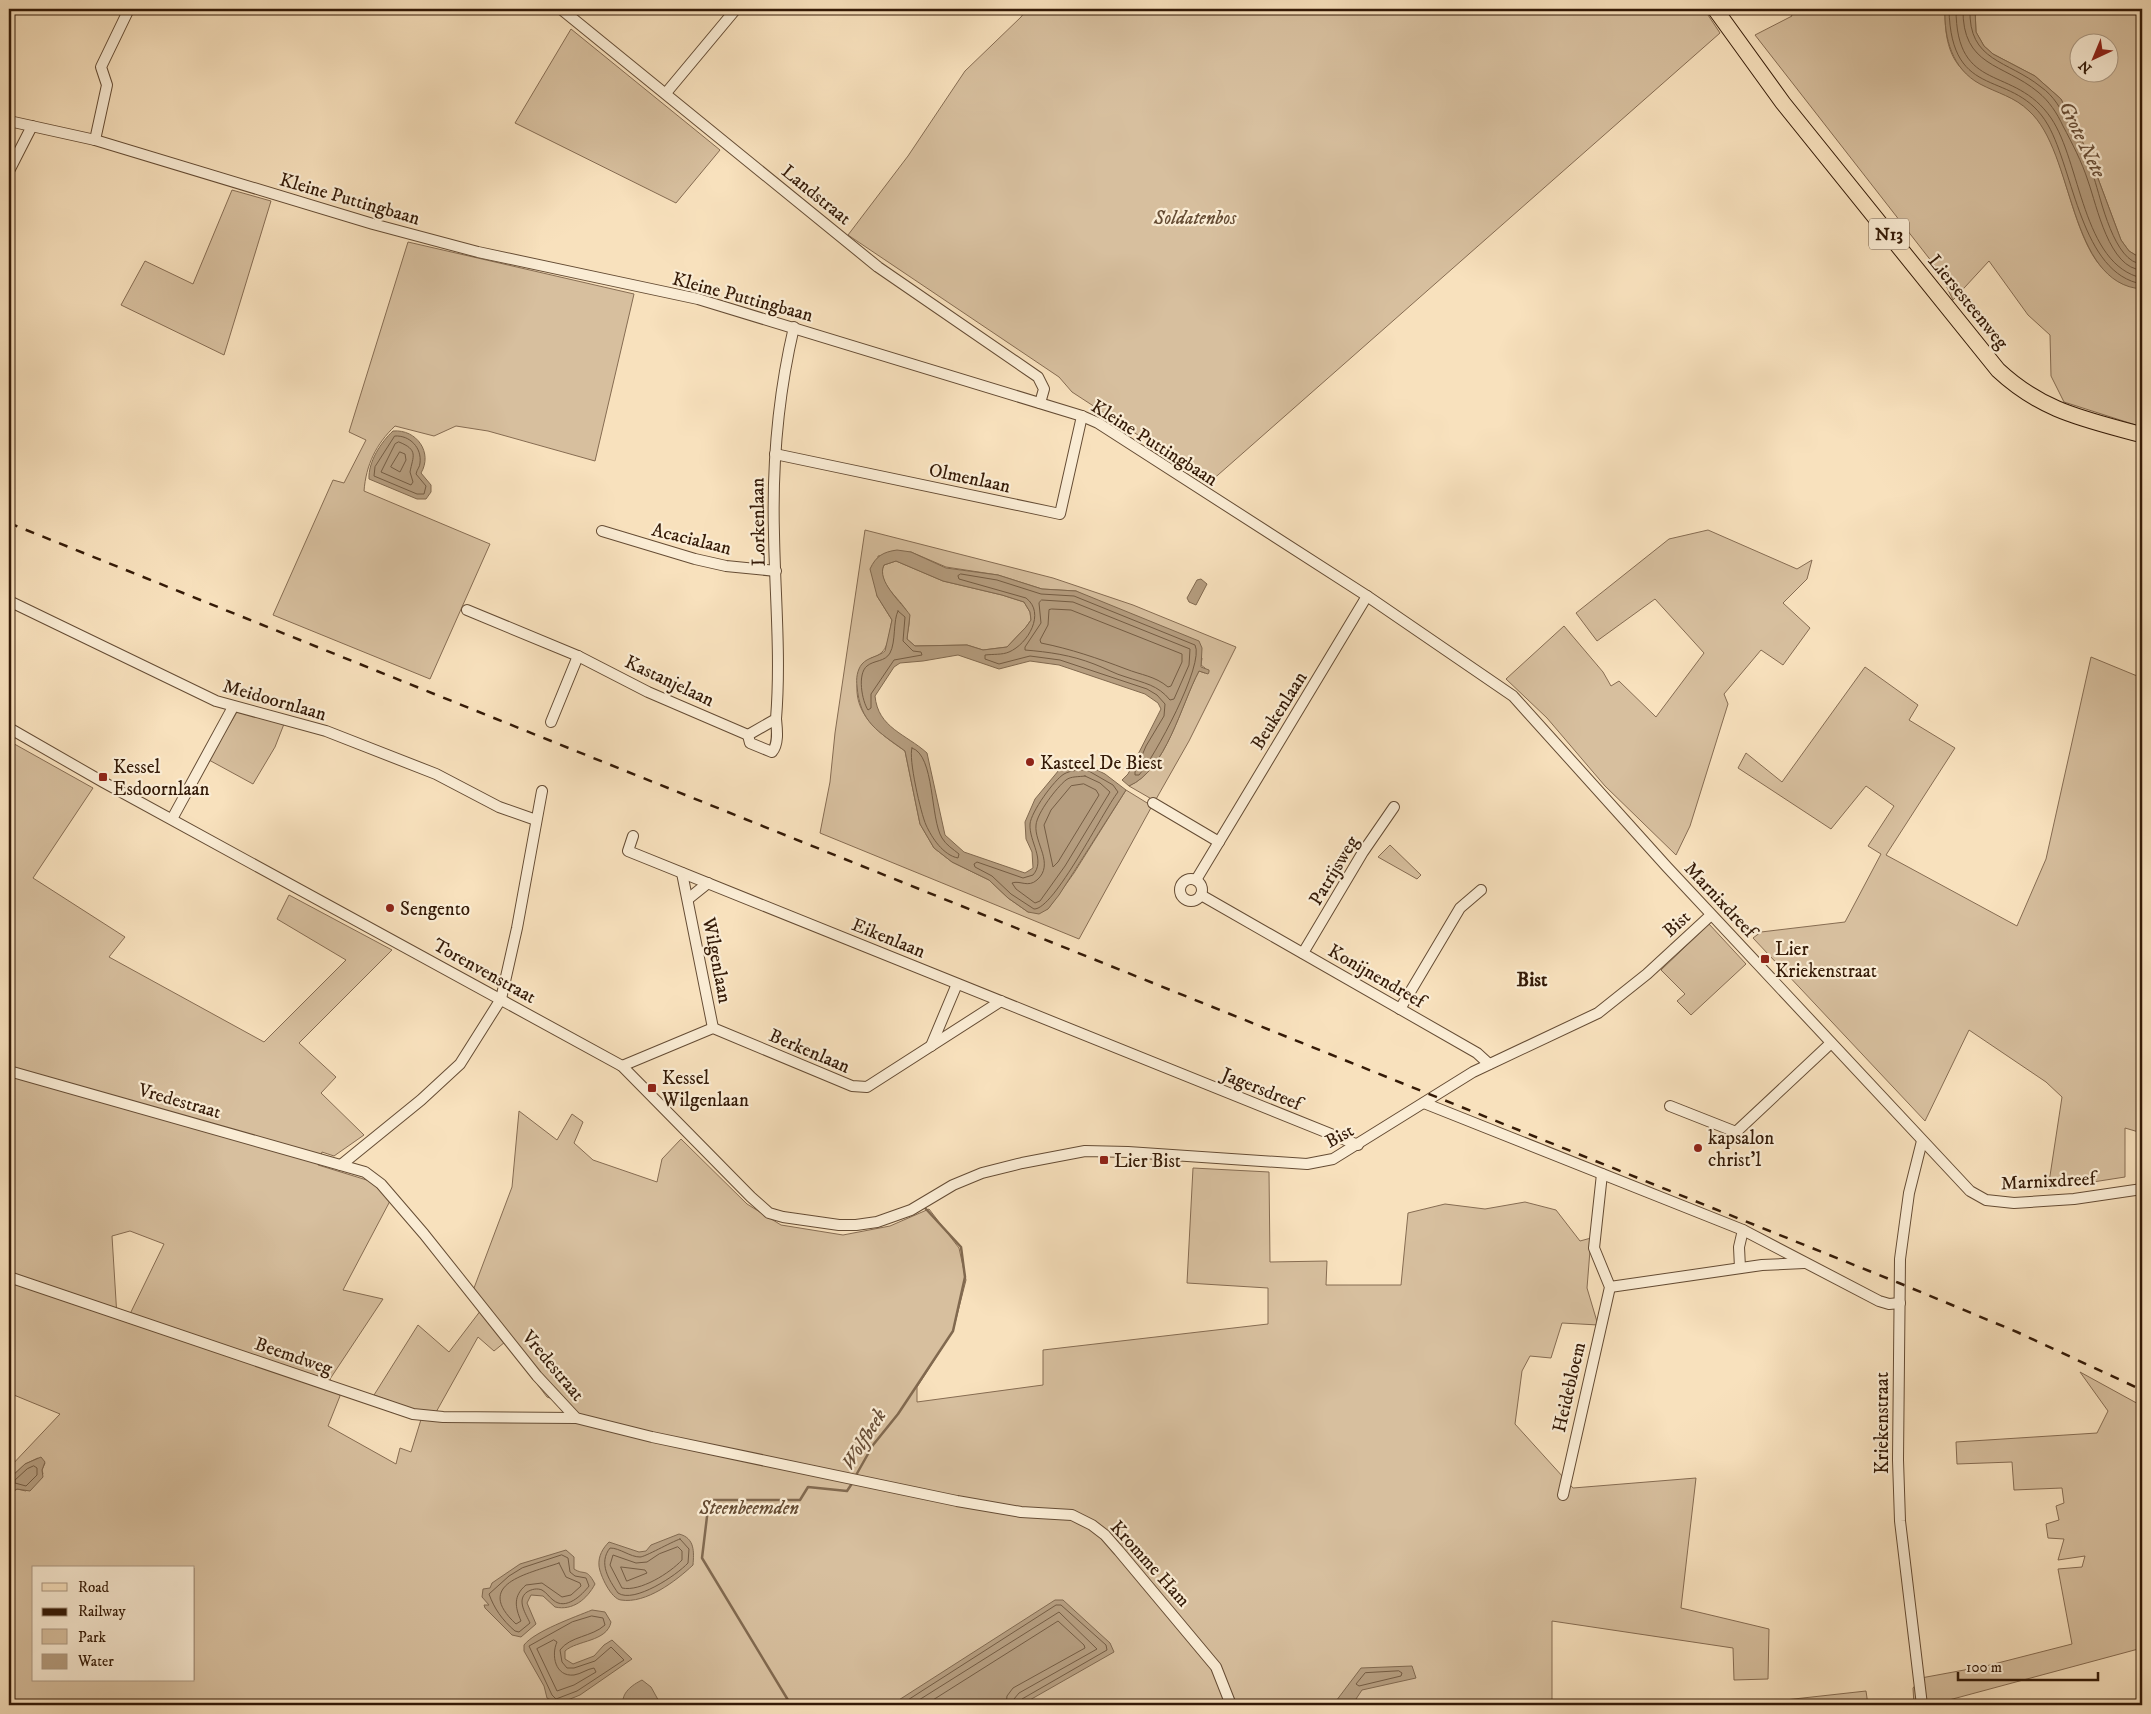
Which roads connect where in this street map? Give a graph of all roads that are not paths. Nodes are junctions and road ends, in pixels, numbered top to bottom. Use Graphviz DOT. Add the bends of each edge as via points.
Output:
graph roads {
  1 [pos="129,9"];
  2 [pos="561,9"];
  3 [pos="736,9"];
  4 [pos="1715,9"];
  5 [pos="666,93"];
  6 [pos="9,121"];
  7 [pos="32,126"];
  8 [pos="95,140"];
  9 [pos="9,171"];
  10 [pos="794,327"];
  11 [pos="1040,403"];
  12 [pos="1082,416"];
  13 [pos="2142,435"];
  14 [pos="774,454"];
  15 [pos="602,532"];
  16 [pos="776,571"];
  17 [pos="1367,596"];
  18 [pos="9,601"];
  19 [pos="467,610"];
  20 [pos="1415,630"];
  21 [pos="578,656"];
  22 [pos="233,707"];
  23 [pos="776,719"];
  24 [pos="551,722"];
  25 [pos="9,728"];
  26 [pos="748,735"];
  27 [pos="542,791"];
  28 [pos="1153,803"];
  29 [pos="1394,807"];
  30 [pos="172,819"];
  31 [pos="536,820"];
  32 [pos="633,836"];
  33 [pos="1219,842"];
  34 [pos="682,872"];
  35 [pos="1196,880"];
  36 [pos="708,883"];
  37 [pos="1481,890"];
  38 [pos="1201,894"];
  39 [pos="688,899"];
  40 [pos="1711,915"];
  41 [pos="1303,953"];
  42 [pos="957,984"];
  43 [pos="500,999"];
  44 [pos="1001,1001"];
  45 [pos="1400,1009"];
  46 [pos="713,1028"];
  47 [pos="1831,1043"];
  48 [pos="931,1046"];
  49 [pos="1152,1063"];
  50 [pos="1489,1064"];
  51 [pos="622,1066"];
  52 [pos="9,1071"];
  53 [pos="1424,1103"];
  54 [pos="1670,1106"];
  55 [pos="1922,1141"];
  56 [pos="1358,1145"];
  57 [pos="360,1151"];
  58 [pos="341,1165"];
  59 [pos="356,1170"];
  60 [pos="1602,1174"];
  61 [pos="2142,1189"];
  62 [pos="924,1203"];
  63 [pos="1743,1230"];
  64 [pos="1805,1262"];
  65 [pos="1740,1268"];
  66 [pos="9,1277"];
  67 [pos="1610,1287"];
  68 [pos="1900,1303"];
  69 [pos="576,1418"];
  70 [pos="854,1479"];
  71 [pos="1563,1495"];
  72 [pos="1231,1705"];
  73 [pos="1922,1705"];
  1 -- 8 [label="street" via="101,67 107,85"];
  2 -- 5 [label="street, Landstraat"];
  3 -- 5 [label="street"];
  4 -- 13 [label="main road, Liersesteenweg / N13" via="1783,103 1994,365 2020,390 2050,407"];
  5 -- 11 [label="street, Landstraat" via="878,267 1038,377 1044,389"];
  6 -- 7 [label="street, Kleine Puttingbaan"];
  7 -- 8 [label="street, Kleine Puttingbaan"];
  7 -- 9 [label="street"];
  8 -- 10 [label="street, Kleine Puttingbaan" via="372,224 478,252 698,299"];
  10 -- 11 [label="street, Kleine Puttingbaan"];
  10 -- 14 [label="street, Lorkenlaan" via="784,371"];
  11 -- 12 [label="street, Kleine Puttingbaan"];
  12 -- 14 [label="street, Olmenlaan" via="1060,514"];
  12 -- 17 [label="street, Kleine Puttingbaan" via="1098,423"];
  14 -- 16 [label="street, Lorkenlaan"];
  15 -- 16 [label="street, Acacialaan" via="726,566"];
  16 -- 23 [label="street, Lorkenlaan" via="780,673"];
  17 -- 20 [label="street, Kleine Puttingbaan"];
  17 -- 33 [label="street, Beukenlaan"];
  18 -- 22 [label="street, Meidoornlaan"];
  19 -- 21 [label="street, Kastanjelaan"];
  20 -- 40 [label="street, Marnixdreef" via="1492,680 1523,705"];
  21 -- 24 [label="street"];
  21 -- 26 [label="street, Kastanjelaan" via="648,692"];
  22 -- 30 [label="street"];
  22 -- 31 [label="street, Meidoornlaan" via="326,731 436,774 493,804"];
  23 -- 26 [label="street"];
  23 -- 26 [label="street, Lorkenlaan" via="777,734 772,752 750,742"];
  25 -- 30 [label="street, Torenvenstraat"];
  27 -- 31 [label="street"];
  28 -- 33 [label="street"];
  29 -- 41 [label="street, Patrijsweg" via="1363,852"];
  30 -- 43 [label="street, Torenvenstraat"];
  31 -- 43 [label="street" via="517,928"];
  32 -- 34 [label="street, Eikenlaan" via="628,851"];
  33 -- 35 [label="street, Beukenlaan"];
  34 -- 36 [label="street, Eikenlaan"];
  34 -- 39 [label="street, Wilgenlaan"];
  35 -- 38 [label="street" via="1201,885"];
  35 -- 38 [label="street, Beukenlaan" via="1183,882 1181,895 1190,901"];
  36 -- 39 [label="street, Wilgenlaan"];
  36 -- 42 [label="street, Eikenlaan"];
  37 -- 45 [label="street" via="1460,908"];
  38 -- 41 [label="street, Konijnendreef"];
  39 -- 46 [label="street, Wilgenlaan"];
  40 -- 47 [label="street, Marnixdreef"];
  40 -- 50 [label="street, Bist" via="1607,1007 1577,1025"];
  41 -- 45 [label="street, Konijnendreef"];
  42 -- 44 [label="street, Eikenlaan"];
  42 -- 48 [label="street"];
  43 -- 51 [label="street, Torenvenstraat"];
  43 -- 57 [label="street" via="460,1064"];
  44 -- 48 [label="street, Berkenlaan"];
  44 -- 49 [label="street, Eikenlaan"];
  45 -- 50 [label="street, Konijnendreef" via="1476,1053"];
  46 -- 48 [label="street, Berkenlaan" via="852,1086 867,1087"];
  46 -- 51 [label="street"];
  47 -- 54 [label="street" via="1738,1136"];
  47 -- 55 [label="street, Marnixdreef"];
  49 -- 56 [label="street, Jagersdreef"];
  50 -- 53 [label="street, Bist"];
  51 -- 62 [label="street, Torenvenstraat" via="769,1212 810,1221 856,1225 893,1217"];
  52 -- 58 [label="street, Vredestraat"];
  53 -- 56 [label="street, Bist"];
  53 -- 60 [label="street"];
  55 -- 61 [label="street, Marnixdreef" via="1970,1191 1999,1203 2074,1199"];
  55 -- 68 [label="street, Kriekenstraat" via="1914,1166 1903,1234"];
  56 -- 62 [label="street, Bist" via="1334,1159 1307,1164 1085,1152 982,1173 953,1185"];
  57 -- 58 [label="street"];
  57 -- 59 [label="street"];
  58 -- 59 [label="street, Vredestraat"];
  59 -- 69 [label="street, Vredestraat" via="365,1172 381,1184 472,1292 537,1376"];
  60 -- 63 [label="street"];
  60 -- 67 [label="street" via="1594,1248"];
  63 -- 64 [label="street"];
  63 -- 65 [label="street" via="1739,1247"];
  64 -- 65 [label="street"];
  64 -- 68 [label="street" via="1880,1301"];
  65 -- 67 [label="street"];
  66 -- 69 [label="street, Beemdweg" via="413,1414"];
  67 -- 71 [label="street, Heidebloem"];
  68 -- 73 [label="street, Kriekenstraat" via="1900,1520"];
  69 -- 70 [label="street, Vredestraat"];
  70 -- 72 [label="street, Kromme Ham" via="1021,1512 1072,1515 1092,1525 1115,1546 1216,1667"];
}
